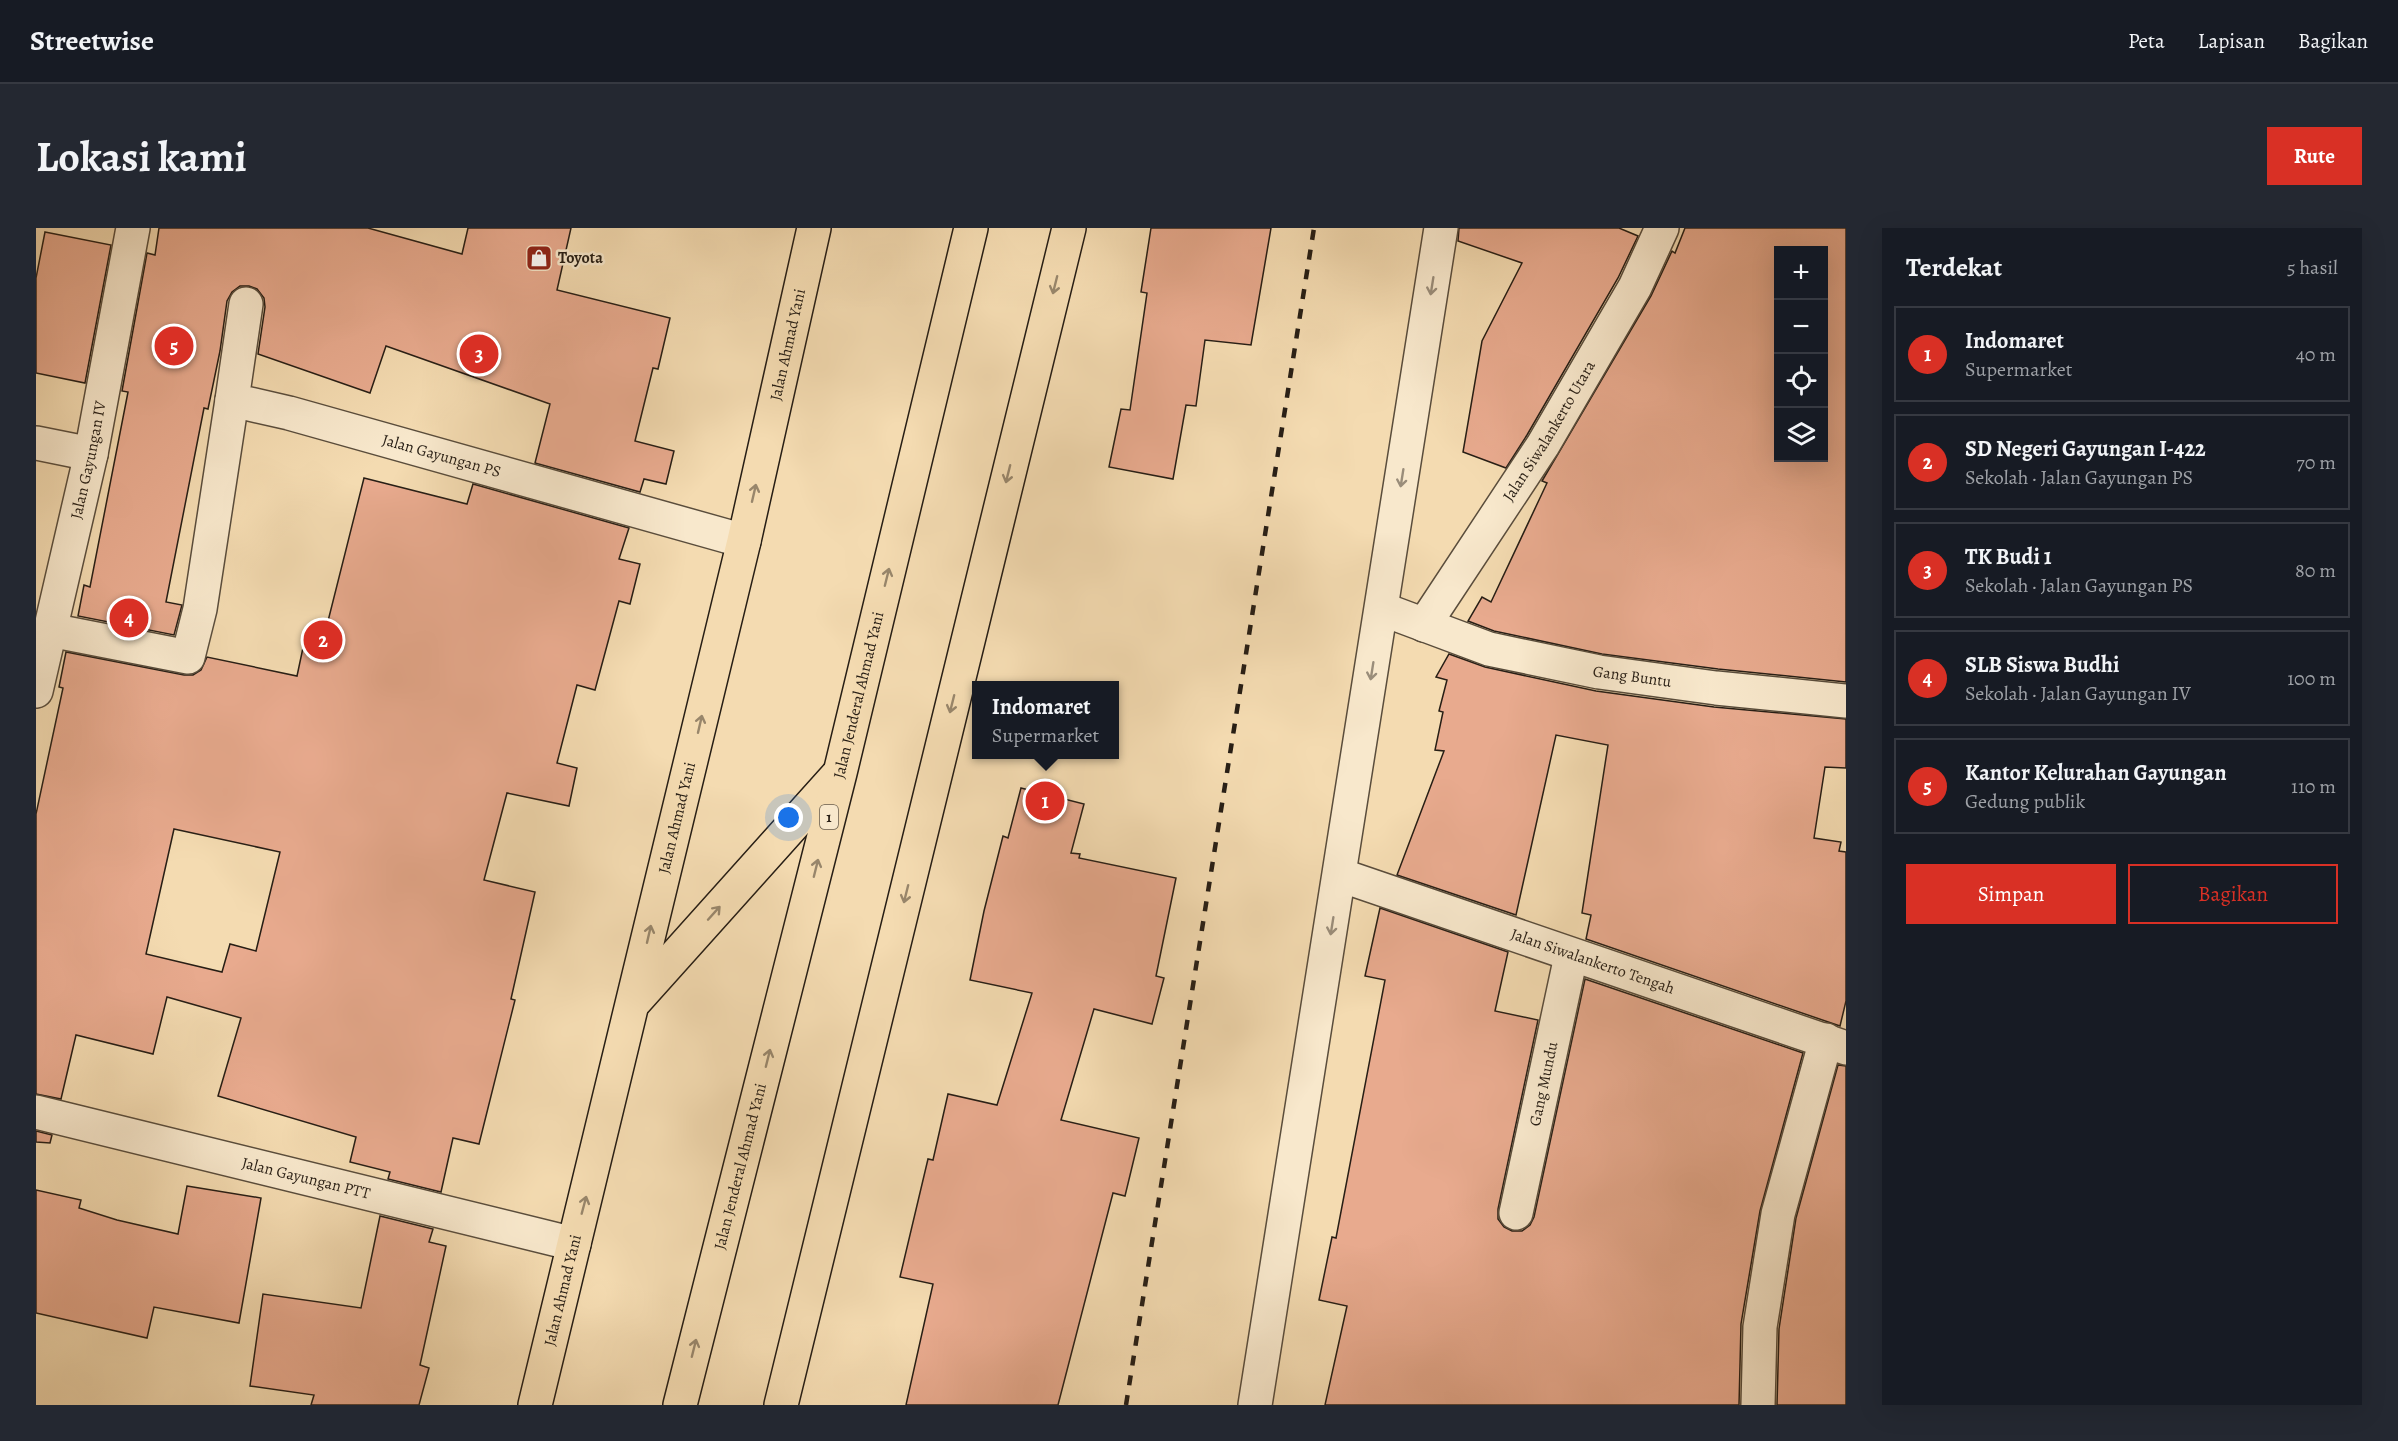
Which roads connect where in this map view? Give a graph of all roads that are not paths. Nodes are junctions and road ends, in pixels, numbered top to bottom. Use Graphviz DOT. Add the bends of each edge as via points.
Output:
graph roads {
  1 [pos="133,228"];
  2 [pos="814,228"];
  3 [pos="971,228"];
  4 [pos="1069,228"];
  5 [pos="1441,228"];
  6 [pos="1662,228"];
  7 [pos="246,304"];
  8 [pos="232,400"];
  9 [pos="36,443"];
  10 [pos="91,454"];
  11 [pos="744,541"];
  12 [pos="1382,609"];
  13 [pos="1424,625"];
  14 [pos="50,630"];
  15 [pos="36,691"];
  16 [pos="1846,702"];
  17 [pos="840,773"];
  18 [pos="1340,875"];
  19 [pos="1571,956"];
  20 [pos="633,1004"];
  21 [pos="1836,1044"];
  22 [pos="36,1112"];
  23 [pos="1516,1213"];
  24 [pos="574,1244"];
  25 [pos="535,1405"];
  26 [pos="680,1405"];
  27 [pos="781,1405"];
  28 [pos="1255,1405"];
  29 [pos="1758,1405"];
  1 -- 10 [label="street, Jalan Gayungan IV"];
  11 -- 2 [label="highway, Jalan Ahmad Yani, one-way"];
  17 -- 3 [label="highway, Jalan Jenderal Ahmad Yani / 1, one-way"];
  4 -- 27 [label="highway, one-way"];
  5 -- 12 [label="street, one-way"];
  6 -- 13 [label="street, Jalan Siwalankerto Utara" via="1635,287 1543,445"];
  7 -- 8 [label="street"];
  8 -- 11 [label="street, Jalan Gayungan PS"];
  8 -- 14 [label="street" via="189,657"];
  9 -- 10 [label="street"];
  10 -- 14 [label="street, Jalan Gayungan IV"];
  20 -- 11 [label="highway, Jalan Ahmad Yani, one-way"];
  12 -- 13 [label="street, Gang Buntu"];
  12 -- 18 [label="street, one-way"];
  13 -- 16 [label="street, Gang Buntu" via="1489,649 1599,672"];
  14 -- 15 [label="street, Jalan Gayungan IV"];
  20 -- 17 [label="highway, one-way"];
  26 -- 17 [label="highway, Jalan Jenderal Ahmad Yani / 1, one-way"];
  18 -- 19 [label="street, Jalan Siwalankerto Tengah"];
  18 -- 28 [label="street, one-way"];
  19 -- 21 [label="street, Jalan Siwalankerto Tengah"];
  19 -- 23 [label="street, Gang Mundu"];
  24 -- 20 [label="highway, Jalan Ahmad Yani, one-way"];
  21 -- 29 [label="street" via="1778,1214 1760,1327"];
  22 -- 24 [label="street, Jalan Gayungan PTT"];
  24 -- 25 [label="highway, Jalan Ahmad Yani"];
}
